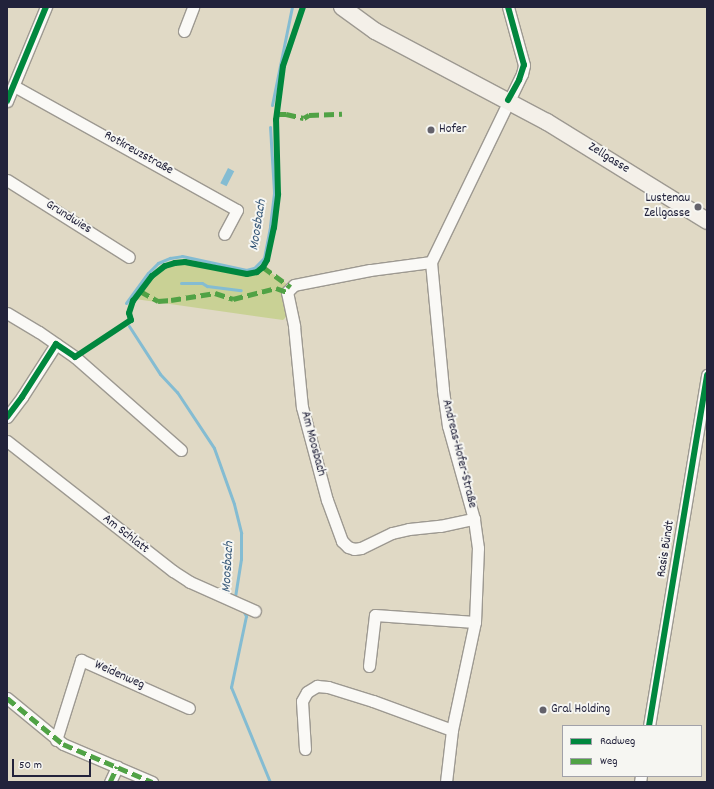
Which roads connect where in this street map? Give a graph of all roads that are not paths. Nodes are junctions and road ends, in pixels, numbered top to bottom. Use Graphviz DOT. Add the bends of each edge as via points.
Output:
graph roads {
  1 [pos="46,7"];
  2 [pos="193,7"];
  3 [pos="342,7"];
  4 [pos="508,7"];
  5 [pos="184,31"];
  6 [pos="14,86"];
  7 [pos="508,100"];
  8 [pos="7,101"];
  9 [pos="7,180"];
  10 [pos="707,221"];
  11 [pos="224,234"];
  12 [pos="129,257"];
  13 [pos="431,262"];
  14 [pos="7,314"];
  15 [pos="56,344"];
  16 [pos="707,375"];
  17 [pos="7,416"];
  18 [pos="7,441"];
  19 [pos="181,450"];
  20 [pos="474,519"];
  21 [pos="255,611"];
  22 [pos="475,622"];
  23 [pos="369,666"];
  24 [pos="7,698"];
  25 [pos="189,708"];
  26 [pos="649,725"];
  27 [pos="452,730"];
  28 [pos="56,740"];
  29 [pos="305,750"];
  30 [pos="117,767"];
  31 [pos="110,782"];
  32 [pos="152,782"];
  33 [pos="446,782"];
  1 -- 6 [label="street"];
  2 -- 5 [label="street"];
  3 -- 7 [label="main road, Zellgasse" via="374,31"];
  4 -- 7 [label="street" via="524,65"];
  6 -- 8 [label="street"];
  6 -- 11 [label="street, Rotkreuzstraße" via="238,210"];
  7 -- 10 [label="main road, Zellgasse"];
  7 -- 13 [label="street"];
  9 -- 12 [label="street, Grundwies"];
  13 -- 20 [label="street, Andreas-Hofer-Straße" via="442,389 448,426"];
  13 -- 20 [label="street, Am Moosbach" via="370,270 294,285 287,292 294,326 302,407 327,500 342,541 354,549 409,529"];
  14 -- 15 [label="street"];
  15 -- 17 [label="street"];
  15 -- 19 [label="street" via="90,369"];
  16 -- 26 [label="street, Rasis Bündt"];
  18 -- 21 [label="street, Am Schlatt" via="160,562 190,582"];
  20 -- 22 [label="street, Andreas-Hofer-Straße" via="478,548"];
  22 -- 23 [label="street" via="375,615"];
  22 -- 27 [label="street, Andreas-Hofer-Straße"];
  24 -- 28 [label="street"];
  25 -- 28 [label="street, Weidenweg" via="81,660"];
  27 -- 29 [label="street" via="373,701 317,686 307,692 302,702"];
  27 -- 33 [label="street, Andreas-Hofer-Straße"];
  28 -- 30 [label="street"];
  30 -- 31 [label="street"];
  30 -- 32 [label="street"];
}
